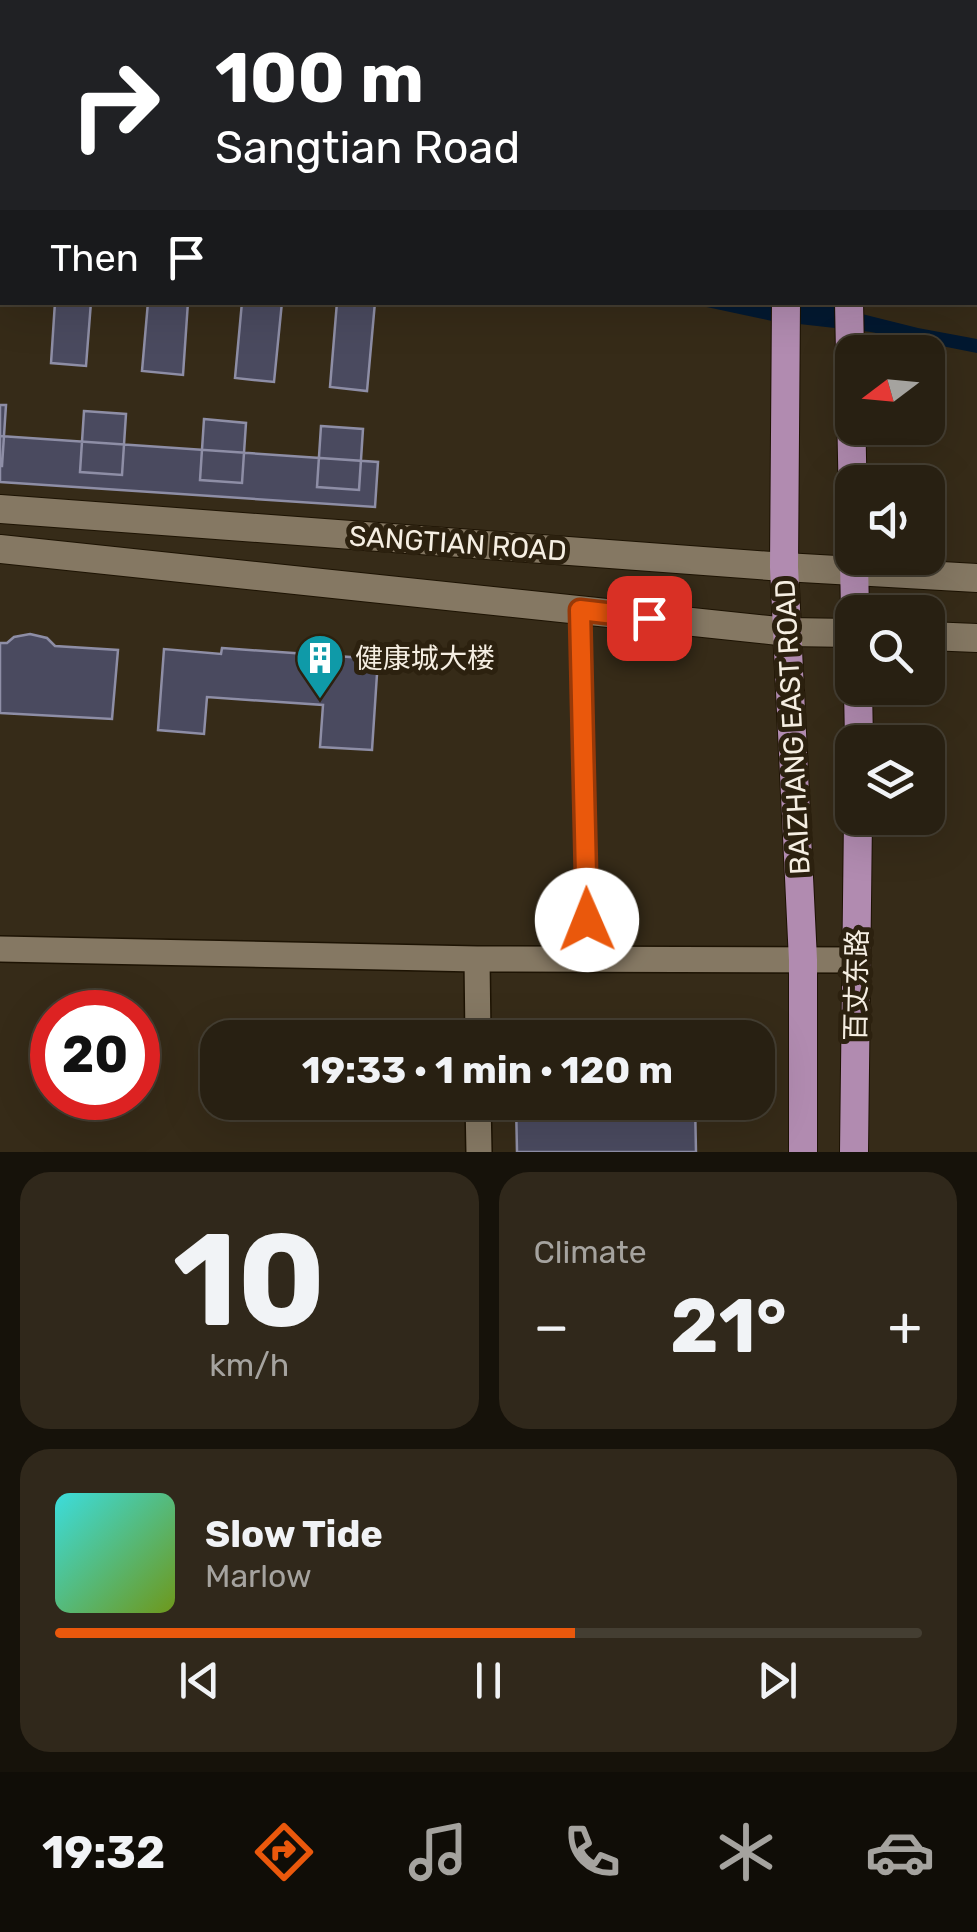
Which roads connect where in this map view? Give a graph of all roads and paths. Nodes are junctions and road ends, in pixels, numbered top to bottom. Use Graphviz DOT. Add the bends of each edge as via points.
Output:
graph roads {
  1 [pos="786,305"];
  2 [pos="849,305"];
  3 [pos="851,465"];
  4 [pos="0,509"];
  5 [pos="0,550"];
  6 [pos="784,567"];
  7 [pos="835,568"];
  8 [pos="935,575"];
  9 [pos="977,578"];
  10 [pos="580,610"];
  11 [pos="788,632"];
  12 [pos="835,633"];
  13 [pos="945,637"];
  14 [pos="977,638"];
  15 [pos="858,835"];
  16 [pos="0,949"];
  17 [pos="477,959"];
  18 [pos="588,959"];
  19 [pos="803,960"];
  20 [pos="856,960"];
  21 [pos="478,1020"];
  22 [pos="478,1120"];
  23 [pos="478,1152"];
  24 [pos="803,1152"];
  25 [pos="854,1152"];
  1 -- 6 [label="main road, BAIZHANG EAST ROAD"];
  2 -- 3 [label="main road"];
  4 -- 6 [label="main road, SANGTIAN ROAD"];
  5 -- 10 [label="main road, SANGTIAN ROAD"];
  6 -- 7 [label="main road, SANGTIAN ROAD"];
  6 -- 11 [label="main road, BAIZHANG EAST ROAD"];
  8 -- 9 [label="main road, SANGTIAN ROAD"];
  10 -- 11 [label="main road, SANGTIAN ROAD"];
  10 -- 18 [label="lane"];
  11 -- 12 [label="main road, SANGTIAN ROAD"];
  11 -- 19 [label="main road, BAIZHANG EAST ROAD"];
  13 -- 14 [label="main road"];
  15 -- 20 [label="main road, 百丈东路"];
  16 -- 17 [label="street"];
  17 -- 18 [label="street"];
  17 -- 21 [label="street"];
  18 -- 19 [label="street"];
  19 -- 20 [label="street"];
  19 -- 24 [label="main road, BAIZHANG EAST ROAD"];
  20 -- 25 [label="main road, 百丈东路"];
  22 -- 23 [label="street"];
}
